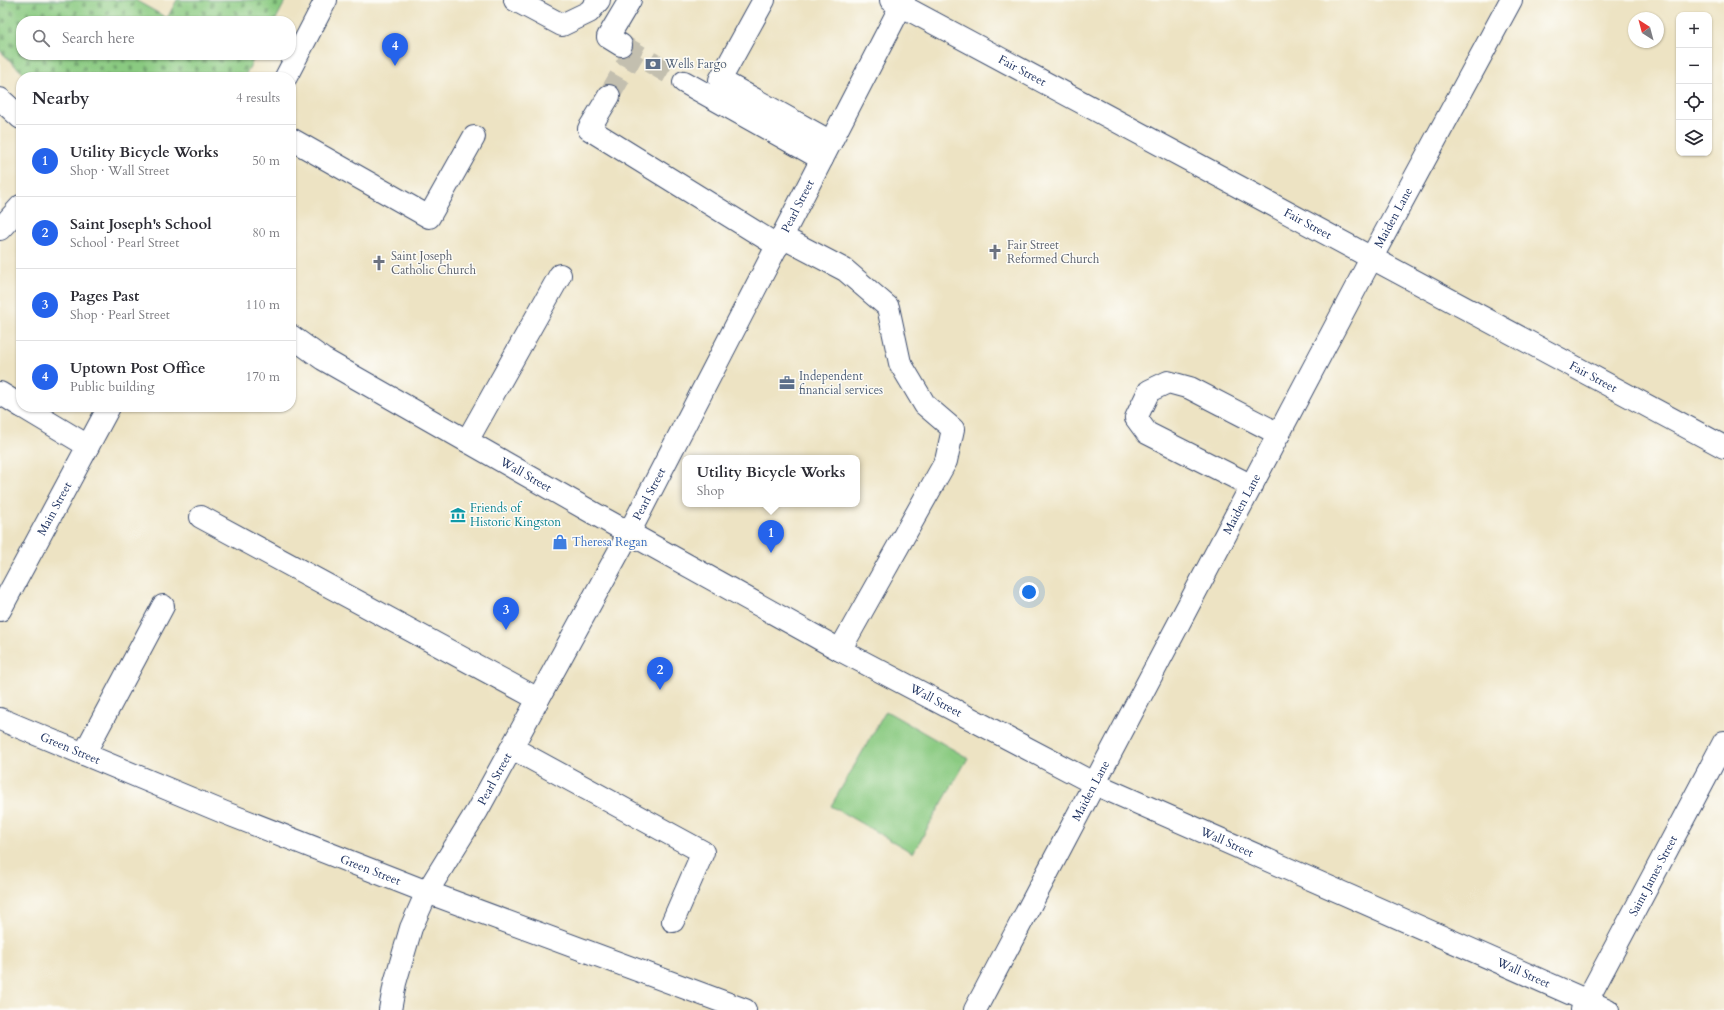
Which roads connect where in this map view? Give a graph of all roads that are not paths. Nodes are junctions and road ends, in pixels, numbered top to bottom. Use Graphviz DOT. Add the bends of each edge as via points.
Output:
graph roads {
  1 [pos="326,0"];
  2 [pos="515,0"];
  3 [pos="599,0"];
  4 [pos="630,0"];
  5 [pos="764,0"];
  6 [pos="1511,0"];
  7 [pos="899,2"];
  8 [pos="621,45"];
  9 [pos="296,58"];
  10 [pos="295,60"];
  11 [pos="289,72"];
  12 [pos="684,82"];
  13 [pos="609,96"];
  14 [pos="0,99"];
  15 [pos="16,113"];
  16 [pos="474,137"];
  17 [pos="296,142"];
  18 [pos="827,150"];
  19 [pos="16,211"];
  20 [pos="0,229"];
  21 [pos="780,242"];
  22 [pos="1372,257"];
  23 [pos="560,275"];
  24 [pos="296,340"];
  25 [pos="0,393"];
  26 [pos="16,402"];
  27 [pos="32,412"];
  28 [pos="106,412"];
  29 [pos="1279,434"];
  30 [pos="467,440"];
  31 [pos="88,446"];
  32 [pos="1724,447"];
  33 [pos="1252,486"];
  34 [pos="201,517"];
  35 [pos="629,533"];
  36 [pos="163,606"];
  37 [pos="0,610"];
  38 [pos="840,650"];
  39 [pos="538,699"];
  40 [pos="0,719"];
  41 [pos="1724,742"];
  42 [pos="512,748"];
  43 [pos="84,754"];
  44 [pos="1095,784"];
  45 [pos="427,892"];
  46 [pos="674,921"];
  47 [pos="1584,1006"];
  48 [pos="390,1010"];
  49 [pos="745,1010"];
  50 [pos="975,1010"];
  51 [pos="1608,1010"];
  1 -- 9 [label="street"];
  2 -- 3 [label="street" via="562,25 589,12"];
  4 -- 8 [label="street" via="608,38"];
  5 -- 18 [label="street" via="720,80"];
  6 -- 22 [label="street, Maiden Lane"];
  7 -- 18 [label="street, Pearl Street"];
  7 -- 22 [label="street, Fair Street"];
  10 -- 11 [label="street"];
  12 -- 18 [label="street"];
  13 -- 21 [label="street" via="589,129"];
  14 -- 15 [label="street"];
  16 -- 17 [label="street" via="430,217"];
  18 -- 21 [label="street, Pearl Street"];
  19 -- 20 [label="street"];
  21 -- 35 [label="street, Pearl Street"];
  21 -- 38 [label="street" via="844,270 888,307 900,363 925,405 953,429 946,461"];
  22 -- 29 [label="street, Maiden Lane"];
  22 -- 32 [label="street, Fair Street"];
  23 -- 30 [label="street"];
  24 -- 30 [label="street, Wall Street" via="323,359"];
  25 -- 26 [label="street"];
  27 -- 31 [label="street"];
  28 -- 31 [label="street, Main Street"];
  29 -- 33 [label="street, Maiden Lane"];
  29 -- 33 [label="street" via="1190,388 1168,382 1149,391 1136,418 1147,433"];
  30 -- 35 [label="street, Wall Street"];
  31 -- 37 [label="street, Main Street"];
  33 -- 44 [label="street, Maiden Lane"];
  34 -- 39 [label="street"];
  35 -- 38 [label="street, Wall Street"];
  35 -- 39 [label="street, Pearl Street"];
  36 -- 43 [label="street"];
  38 -- 44 [label="street, Wall Street"];
  39 -- 42 [label="street, Pearl Street"];
  40 -- 43 [label="street, Green Street"];
  41 -- 47 [label="street, Saint James Street"];
  42 -- 45 [label="street, Pearl Street"];
  42 -- 46 [label="street" via="703,852"];
  43 -- 45 [label="street, Green Street" via="222,812"];
  44 -- 47 [label="street, Wall Street"];
  44 -- 50 [label="street, Maiden Lane"];
  45 -- 48 [label="street, Pearl Street" via="411,928"];
  45 -- 49 [label="street, Green Street"];
  47 -- 51 [label="street, Wall Street"];
}
